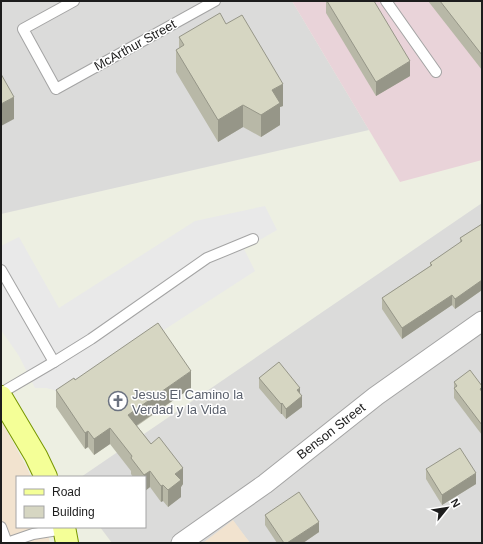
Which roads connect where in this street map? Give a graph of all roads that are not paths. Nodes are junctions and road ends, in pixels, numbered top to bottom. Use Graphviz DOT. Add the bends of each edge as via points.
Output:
graph roads {
  1 [pos="74,1"];
  2 [pos="215,1"];
  3 [pos="386,1"];
  4 [pos="436,72"];
  5 [pos="253,239"];
  6 [pos="1,270"];
  7 [pos="482,321"];
  8 [pos="54,362"];
  9 [pos="1,393"];
  10 [pos="1,397"];
  11 [pos="46,476"];
  12 [pos="1,527"];
  13 [pos="68,536"];
  14 [pos="7,543"];
  15 [pos="181,543"];
  1 -- 2 [label="lane, McArthur Street" via="23,29 56,89"];
  3 -- 4 [label="lane"];
  5 -- 8 [label="lane" via="207,258"];
  6 -- 8 [label="lane"];
  7 -- 15 [label="street, Benson Street" via="376,396 265,484"];
  8 -- 9 [label="lane"];
  10 -- 11 [label="main road"];
  12 -- 14 [label="lane"];
  13 -- 14 [label="lane" via="33,534"];
}
